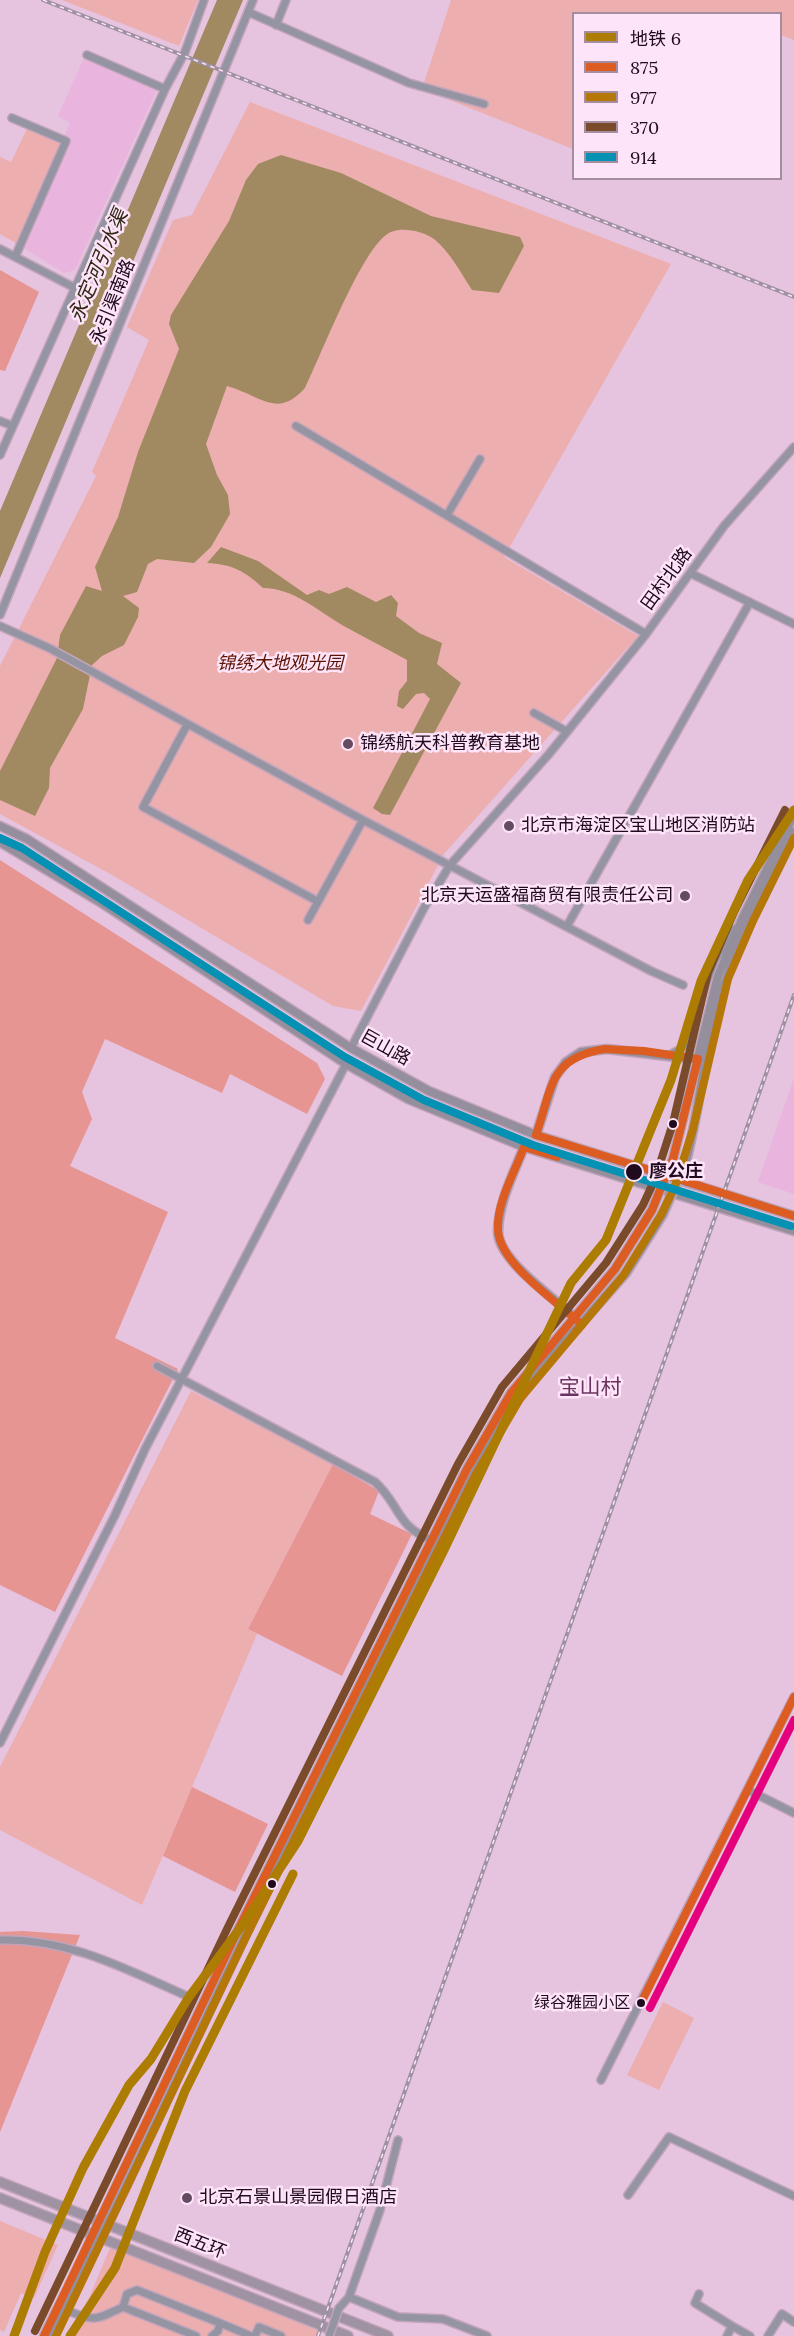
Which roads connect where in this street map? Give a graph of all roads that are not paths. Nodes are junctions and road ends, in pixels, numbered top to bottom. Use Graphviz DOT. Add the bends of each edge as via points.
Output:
graph roads {
  1 [pos="204,0"];
  2 [pos="253,0"];
  3 [pos="286,0"];
  4 [pos="248,12"];
  5 [pos="276,25"];
  6 [pos="87,55"];
  7 [pos="165,89"];
  8 [pos="484,104"];
  9 [pos="12,118"];
  10 [pos="0,249"];
  11 [pos="15,257"];
  12 [pos="75,288"];
  13 [pos="0,421"];
  14 [pos="12,426"];
  15 [pos="296,426"];
  16 [pos="793,450"];
  17 [pos="0,455"];
  18 [pos="480,459"];
  19 [pos="447,515"];
  20 [pos="690,573"];
  21 [pos="750,602"];
  22 [pos="0,615"];
  23 [pos="794,624"];
  24 [pos="0,626"];
  25 [pos="646,634"];
  26 [pos="534,713"];
  27 [pos="187,725"];
  28 [pos="566,731"];
  29 [pos="794,815"];
  30 [pos="363,820"];
  31 [pos="0,826"];
  32 [pos="794,832"];
  33 [pos="0,842"];
  34 [pos="450,865"];
  35 [pos="317,902"];
  36 [pos="743,917"];
  37 [pos="308,920"];
  38 [pos="567,926"];
  39 [pos="683,985"];
  40 [pos="351,1048"];
  41 [pos="668,1056"];
  42 [pos="702,1060"];
  43 [pos="346,1064"];
  44 [pos="536,1135"];
  45 [pos="524,1147"];
  46 [pos="794,1216"];
  47 [pos="794,1231"];
  48 [pos="575,1318"];
  49 [pos="582,1325"];
  50 [pos="157,1366"];
  51 [pos="182,1380"];
  52 [pos="432,1540"];
  53 [pos="794,1697"];
  54 [pos="0,1743"];
  55 [pos="748,1790"];
  56 [pos="794,1813"];
  57 [pos="0,1940"];
  58 [pos="189,1997"];
  59 [pos="602,2080"];
  60 [pos="398,2140"];
  61 [pos="127,2174"];
  62 [pos="0,2182"];
  63 [pos="628,2195"];
  64 [pos="794,2196"];
  65 [pos="0,2198"];
  66 [pos="73,2288"];
  67 [pos="699,2294"];
  68 [pos="349,2297"];
  69 [pos="123,2307"];
  70 [pos="66,2310"];
  71 [pos="794,2322"];
  72 [pos="220,2323"];
  73 [pos="732,2326"];
  74 [pos="44,2336"];
  75 [pos="53,2336"];
  76 [pos="196,2336"];
  77 [pos="212,2336"];
  78 [pos="253,2336"];
  79 [pos="281,2336"];
  80 [pos="329,2336"];
  81 [pos="348,2336"];
  82 [pos="388,2336"];
  83 [pos="488,2336"];
  84 [pos="727,2336"];
  85 [pos="750,2336"];
  86 [pos="768,2336"];
  1 -- 7 [label="street" via="185,52"];
  2 -- 4 [label="street, 永引渠南路"];
  3 -- 5 [label="street"];
  4 -- 5 [label="street"];
  4 -- 22 [label="street, 永引渠南路"];
  5 -- 8 [label="street" via="408,83"];
  6 -- 7 [label="street"];
  7 -- 12 [label="street"];
  9 -- 11 [label="street" via="66,141"];
  10 -- 11 [label="street"];
  11 -- 12 [label="street"];
  12 -- 14 [label="street"];
  13 -- 14 [label="street"];
  14 -- 17 [label="street"];
  15 -- 19 [label="street"];
  16 -- 20 [label="street, 田村北路" via="724,526"];
  18 -- 19 [label="street"];
  19 -- 25 [label="street"];
  20 -- 21 [label="street"];
  20 -- 25 [label="street, 田村北路"];
  21 -- 23 [label="street"];
  21 -- 38 [label="street"];
  24 -- 27 [label="street" via="49,648"];
  25 -- 28 [label="street, 田村北路"];
  26 -- 28 [label="street"];
  27 -- 30 [label="street"];
  27 -- 35 [label="street" via="143,807"];
  28 -- 34 [label="street, 田村北路"];
  29 -- 36 [label="main road"];
  30 -- 34 [label="street"];
  30 -- 35 [label="street"];
  31 -- 40 [label="main road, 巨山路" via="27,839"];
  32 -- 42 [label="main road" via="738,948"];
  33 -- 43 [label="main road, 巨山路" via="100,902"];
  34 -- 38 [label="street"];
  34 -- 40 [label="street, 田村北路"];
  35 -- 37 [label="street"];
  36 -- 41 [label="street" via="715,960 688,1041"];
  36 -- 42 [label="main road" via="718,976"];
  38 -- 39 [label="street"];
  40 -- 44 [label="main road, 巨山路" via="429,1091"];
  41 -- 42 [label="main road"];
  41 -- 44 [label="main road" via="594,1048 573,1057 555,1077"];
  42 -- 48 [label="main road, bridge" via="673,1159 652,1210 615,1269"];
  42 -- 49 [label="main road, bridge" via="696,1126 663,1214 626,1273"];
  43 -- 45 [label="main road, 巨山路" via="408,1099"];
  43 -- 51 [label="street"];
  44 -- 46 [label="main road, 巨山路"];
  45 -- 47 [label="main road, 巨山路"];
  45 -- 48 [label="main road" via="500,1217 499,1239 506,1255"];
  48 -- 49 [label="main road"];
  48 -- 52 [label="main road" via="511,1393"];
  49 -- 61 [label="main road" via="534,1376 492,1438"];
  50 -- 51 [label="street"];
  51 -- 52 [label="street" via="375,1482 388,1494 404,1524"];
  51 -- 54 [label="street"];
  52 -- 61 [label="main road" via="237,1932"];
  53 -- 55 [label="street"];
  55 -- 56 [label="street"];
  55 -- 59 [label="street"];
  57 -- 58 [label="street" via="61,1946 92,1954"];
  60 -- 68 [label="street" via="380,2210"];
  61 -- 66 [label="main road, bridge"];
  62 -- 82 [label="highway, 西五环"];
  63 -- 64 [label="street" via="669,2137"];
  65 -- 81 [label="highway, 西五环"];
  66 -- 70 [label="main road"];
  66 -- 74 [label="main road"];
  67 -- 73 [label="street" via="694,2303"];
  68 -- 80 [label="street, bridge" via="339,2308"];
  68 -- 83 [label="street" via="398,2317 443,2319"];
  69 -- 70 [label="street" via="89,2319"];
  69 -- 72 [label="street" via="127,2294 137,2290"];
  69 -- 76 [label="street"];
  70 -- 75 [label="main road"];
  71 -- 86 [label="street" via="782,2314"];
  72 -- 77 [label="street"];
  72 -- 78 [label="street"];
  73 -- 84 [label="street"];
  73 -- 85 [label="street"];
  78 -- 79 [label="street" via="259,2327"];
}
